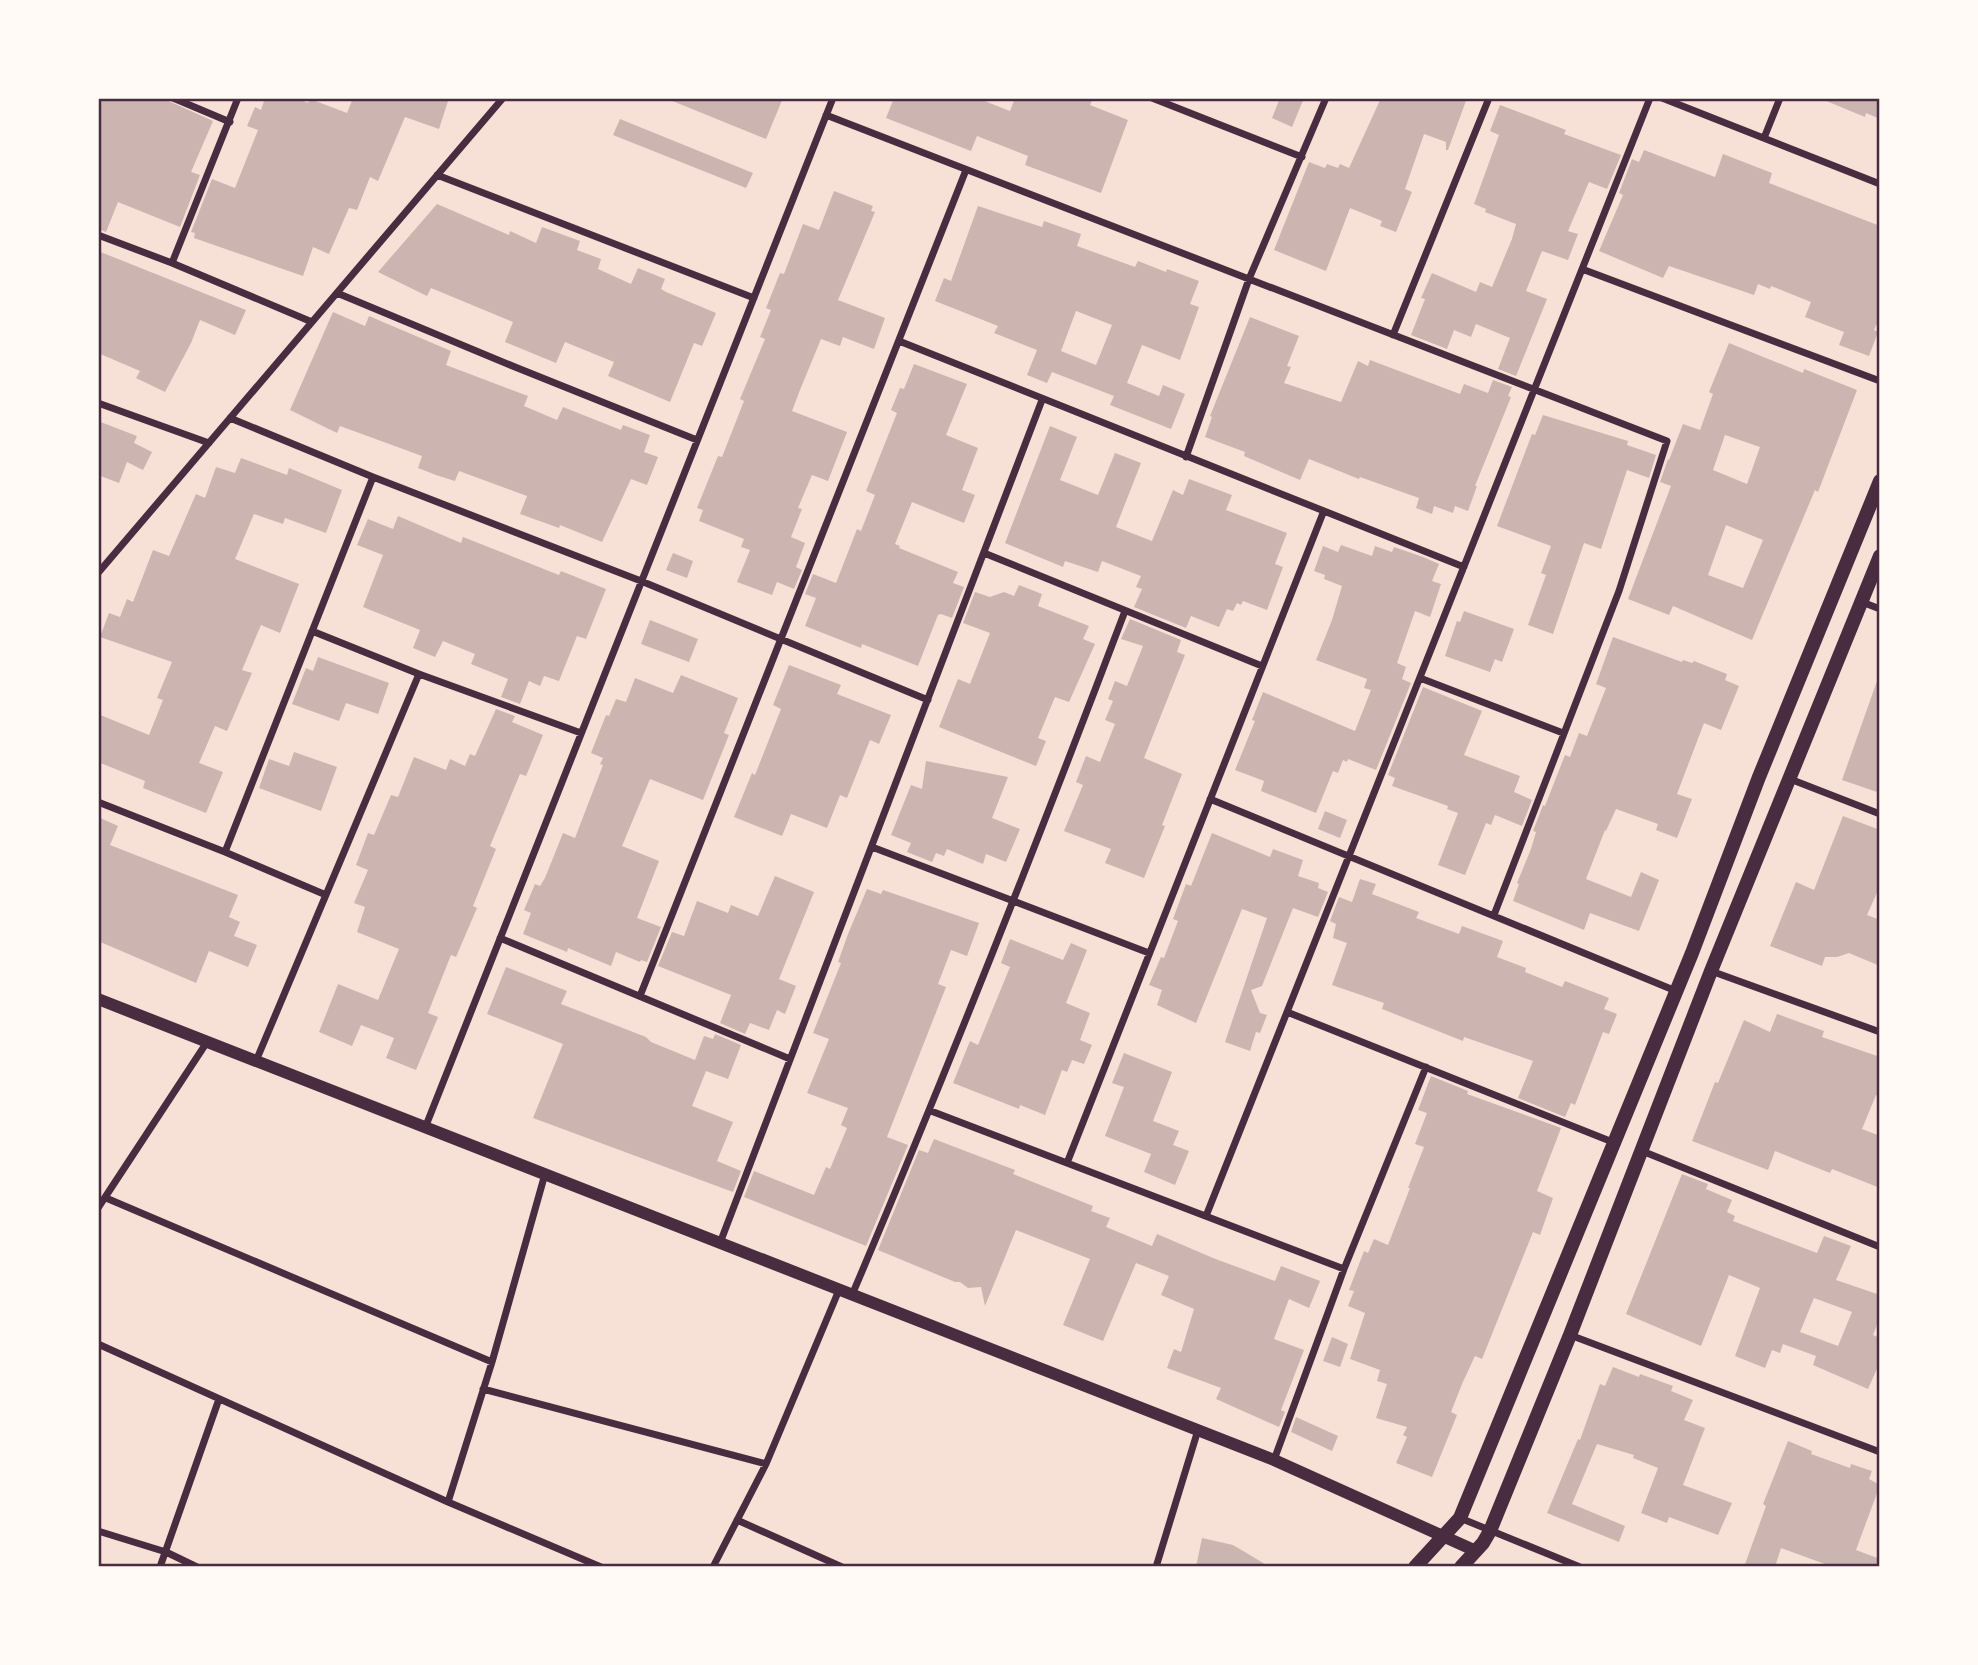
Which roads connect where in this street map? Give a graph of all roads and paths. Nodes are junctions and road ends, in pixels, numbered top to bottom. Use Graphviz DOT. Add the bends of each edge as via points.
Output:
graph roads {
  1 [pos="173,98"];
  2 [pos="238,98"];
  3 [pos="503,98"];
  4 [pos="833,98"];
  5 [pos="1152,98"];
  6 [pos="1326,98"];
  7 [pos="1489,98"];
  8 [pos="1650,98"];
  9 [pos="1662,98"];
  10 [pos="1780,98"];
  11 [pos="826,116"];
  12 [pos="230,122"];
  13 [pos="1764,138"];
  14 [pos="1302,157"];
  15 [pos="966,170"];
  16 [pos="437,175"];
  17 [pos="1880,184"];
  18 [pos="98,234"];
  19 [pos="172,262"];
  20 [pos="1582,269"];
  21 [pos="1249,279"];
  22 [pos="337,293"];
  23 [pos="754,298"];
  24 [pos="313,322"];
  25 [pos="1393,335"];
  26 [pos="899,341"];
  27 [pos="1880,382"];
  28 [pos="1534,390"];
  29 [pos="1042,400"];
  30 [pos="98,403"];
  31 [pos="230,418"];
  32 [pos="697,440"];
  33 [pos="209,443"];
  34 [pos="1186,457"];
  35 [pos="373,477"];
  36 [pos="1880,481"];
  37 [pos="1323,513"];
  38 [pos="984,553"];
  39 [pos="1880,556"];
  40 [pos="1464,567"];
  41 [pos="98,573"];
  42 [pos="641,581"];
  43 [pos="1862,602"];
  44 [pos="1880,609"];
  45 [pos="1125,611"];
  46 [pos="313,631"];
  47 [pos="781,639"];
  48 [pos="1262,666"];
  49 [pos="419,674"];
  50 [pos="1420,678"];
  51 [pos="928,700"];
  52 [pos="581,733"];
  53 [pos="1563,733"];
  54 [pos="1790,779"];
  55 [pos="1210,799"];
  56 [pos="98,802"];
  57 [pos="1880,814"];
  58 [pos="872,847"];
  59 [pos="225,852"];
  60 [pos="1349,857"];
  61 [pos="326,895"];
  62 [pos="1015,900"];
  63 [pos="1494,915"];
  64 [pos="500,938"];
  65 [pos="1149,953"];
  66 [pos="1711,971"];
  67 [pos="1676,991"];
  68 [pos="640,996"];
  69 [pos="98,999"];
  70 [pos="1287,1012"];
  71 [pos="1880,1032"];
  72 [pos="206,1042"];
  73 [pos="790,1059"];
  74 [pos="256,1061"];
  75 [pos="1426,1067"];
  76 [pos="930,1111"];
  77 [pos="425,1128"];
  78 [pos="1615,1143"];
  79 [pos="1642,1151"];
  80 [pos="1067,1163"];
  81 [pos="545,1174"];
  82 [pos="106,1198"];
  83 [pos="98,1208"];
  84 [pos="1206,1216"];
  85 [pos="720,1243"];
  86 [pos="1880,1247"];
  87 [pos="1344,1269"];
  88 [pos="839,1290"];
  89 [pos="852,1295"];
  90 [pos="1570,1335"];
  91 [pos="98,1344"];
  92 [pos="492,1362"];
  93 [pos="483,1389"];
  94 [pos="219,1399"];
  95 [pos="1198,1430"];
  96 [pos="1880,1452"];
  97 [pos="1274,1461"];
  98 [pos="766,1464"];
  99 [pos="448,1502"];
  100 [pos="1460,1518"];
  101 [pos="737,1520"];
  102 [pos="98,1531"];
  103 [pos="1490,1531"];
  104 [pos="1444,1538"];
  105 [pos="1476,1551"];
  106 [pos="166,1552"];
  107 [pos="160,1567"];
  108 [pos="197,1567"];
  109 [pos="601,1567"];
  110 [pos="713,1567"];
  111 [pos="842,1567"];
  112 [pos="1156,1567"];
  113 [pos="1415,1567"];
  114 [pos="1461,1567"];
  115 [pos="1580,1567"];
  1 -- 12 [label="street"];
  2 -- 12 [label="street"];
  3 -- 16 [label="street"];
  4 -- 11 [label="street"];
  5 -- 14 [label="street"];
  6 -- 14 [label="street"];
  7 -- 25 [label="street"];
  8 -- 20 [label="street"];
  9 -- 13 [label="street"];
  10 -- 13 [label="street"];
  11 -- 15 [label="street"];
  11 -- 23 [label="street"];
  12 -- 19 [label="street"];
  13 -- 17 [label="street"];
  14 -- 21 [label="street"];
  15 -- 21 [label="street"];
  15 -- 26 [label="street"];
  16 -- 22 [label="street"];
  16 -- 23 [label="street"];
  18 -- 19 [label="street"];
  19 -- 24 [label="street"];
  20 -- 27 [label="street"];
  20 -- 28 [label="street"];
  21 -- 25 [label="street"];
  21 -- 34 [label="street"];
  22 -- 24 [label="street"];
  22 -- 32 [label="street"];
  23 -- 32 [label="street"];
  24 -- 31 [label="street"];
  25 -- 28 [label="street"];
  26 -- 29 [label="street"];
  26 -- 47 [label="street"];
  28 -- 40 [label="street"];
  28 -- 53 [label="street" via="1667,441 1619,591"];
  29 -- 34 [label="street"];
  29 -- 38 [label="street"];
  30 -- 33 [label="street"];
  31 -- 33 [label="street"];
  31 -- 35 [label="street"];
  32 -- 42 [label="street"];
  33 -- 41 [label="street"];
  34 -- 37 [label="street"];
  35 -- 42 [label="street"];
  35 -- 46 [label="street"];
  36 -- 67 [label="main road"];
  37 -- 40 [label="street"];
  37 -- 48 [label="street"];
  38 -- 45 [label="street"];
  38 -- 51 [label="street"];
  39 -- 43 [label="main road"];
  40 -- 50 [label="street"];
  42 -- 47 [label="street"];
  42 -- 52 [label="street"];
  43 -- 44 [label="street"];
  43 -- 54 [label="main road"];
  45 -- 48 [label="street"];
  45 -- 62 [label="street"];
  46 -- 49 [label="street"];
  46 -- 59 [label="street"];
  47 -- 51 [label="street"];
  47 -- 68 [label="street"];
  48 -- 55 [label="street"];
  49 -- 52 [label="street"];
  49 -- 61 [label="street"];
  50 -- 53 [label="street"];
  50 -- 60 [label="street"];
  51 -- 58 [label="street"];
  52 -- 64 [label="street"];
  53 -- 63 [label="street"];
  54 -- 57 [label="street"];
  54 -- 66 [label="main road"];
  55 -- 60 [label="street"];
  55 -- 65 [label="street"];
  56 -- 59 [label="street"];
  58 -- 62 [label="street"];
  58 -- 73 [label="street"];
  59 -- 61 [label="street"];
  60 -- 63 [label="street"];
  60 -- 70 [label="street"];
  61 -- 74 [label="street"];
  62 -- 65 [label="street"];
  62 -- 76 [label="street"];
  63 -- 67 [label="street"];
  64 -- 68 [label="street"];
  64 -- 77 [label="street"];
  65 -- 80 [label="street"];
  66 -- 71 [label="street"];
  66 -- 79 [label="main road"];
  67 -- 78 [label="main road"];
  68 -- 73 [label="street"];
  69 -- 72 [label="street"];
  70 -- 75 [label="street"];
  70 -- 84 [label="street"];
  72 -- 74 [label="street"];
  72 -- 82 [label="street"];
  73 -- 85 [label="street"];
  74 -- 77 [label="street"];
  75 -- 78 [label="street"];
  75 -- 87 [label="street"];
  76 -- 80 [label="street"];
  76 -- 89 [label="street"];
  77 -- 81 [label="street"];
  78 -- 100 [label="main road"];
  79 -- 86 [label="street"];
  79 -- 90 [label="main road"];
  80 -- 84 [label="street"];
  81 -- 85 [label="street"];
  81 -- 92 [label="street"];
  82 -- 83 [label="street"];
  82 -- 92 [label="street"];
  84 -- 87 [label="street"];
  85 -- 88 [label="street"];
  87 -- 97 [label="street"];
  88 -- 89 [label="street"];
  88 -- 98 [label="street"];
  89 -- 95 [label="street"];
  90 -- 96 [label="street"];
  90 -- 103 [label="main road"];
  91 -- 94 [label="street"];
  92 -- 93 [label="street"];
  93 -- 98 [label="street"];
  93 -- 99 [label="street"];
  94 -- 99 [label="street"];
  94 -- 106 [label="street"];
  95 -- 97 [label="street"];
  95 -- 112 [label="street"];
  97 -- 104 [label="street"];
  98 -- 101 [label="street"];
  99 -- 109 [label="street"];
  100 -- 103 [label="street"];
  100 -- 104 [label="main road"];
  101 -- 110 [label="street"];
  101 -- 111 [label="street"];
  102 -- 106 [label="street"];
  103 -- 105 [label="main road"];
  103 -- 115 [label="street"];
  104 -- 105 [label="street"];
  104 -- 113 [label="main road"];
  105 -- 114 [label="main road"];
  106 -- 107 [label="street"];
  106 -- 108 [label="street"];
}
